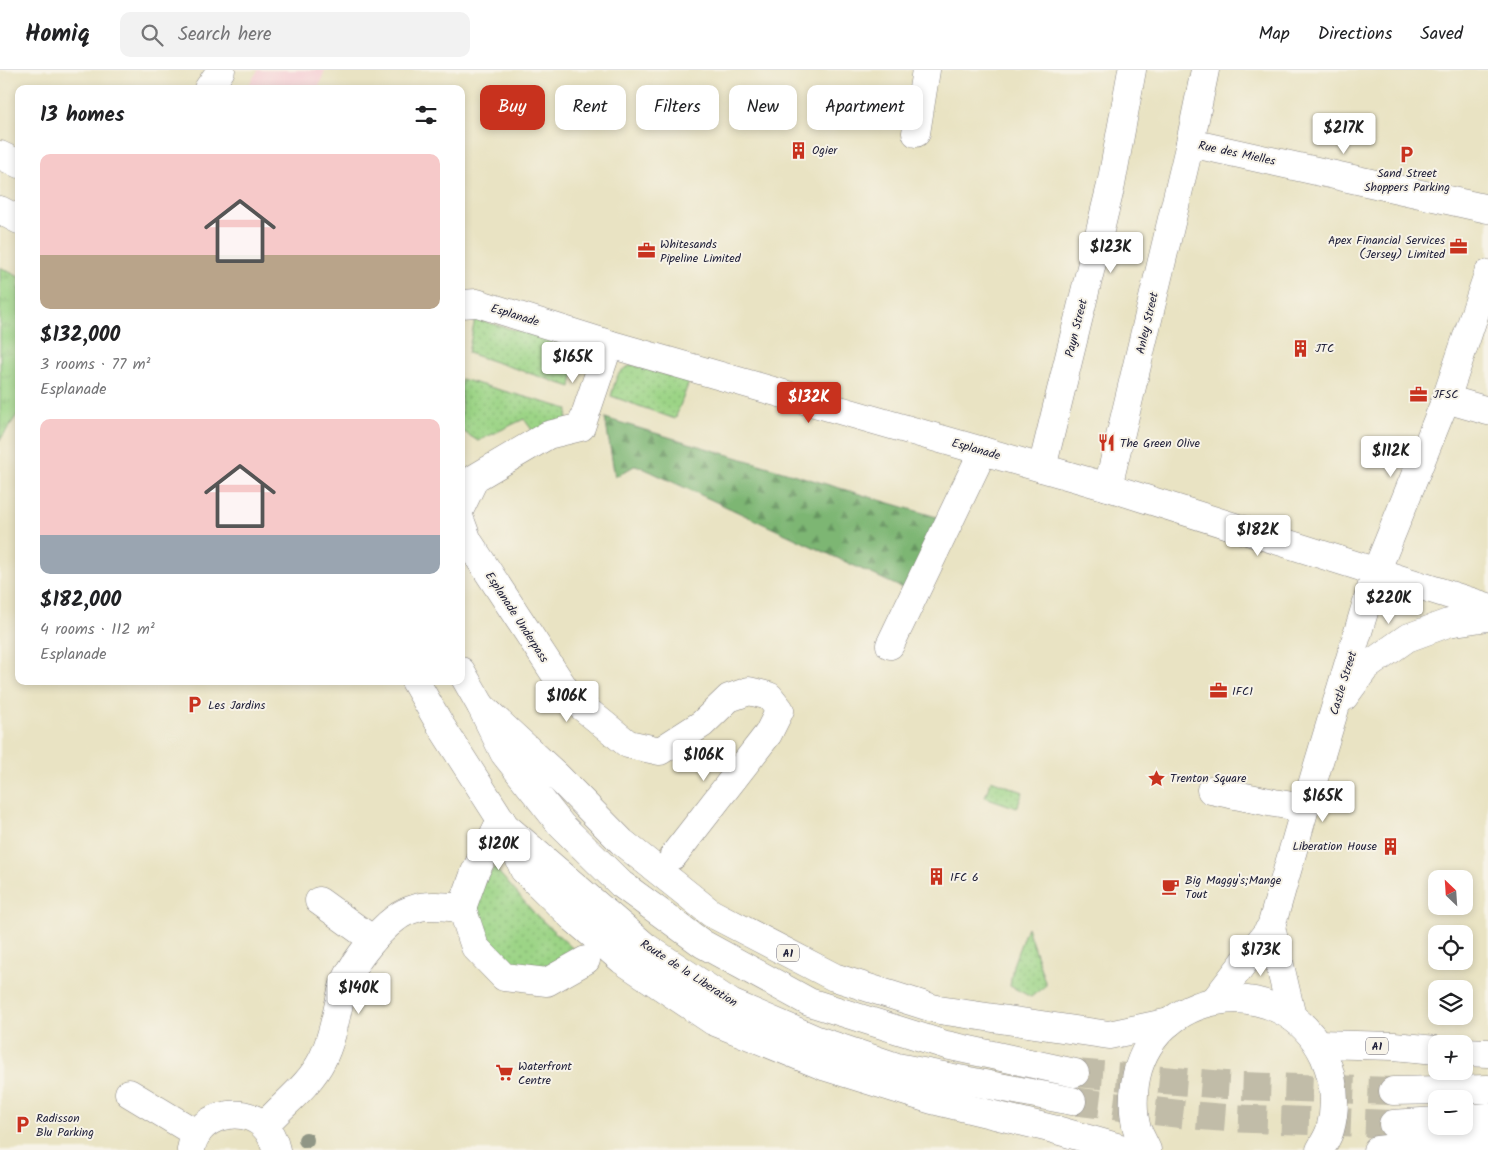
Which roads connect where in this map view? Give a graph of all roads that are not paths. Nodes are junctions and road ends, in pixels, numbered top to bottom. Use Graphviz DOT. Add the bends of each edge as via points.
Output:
graph roads {
  1 [pos="221,70"];
  2 [pos="926,70"];
  3 [pos="1132,70"];
  4 [pos="1205,70"];
  5 [pos="211,85"];
  6 [pos="916,133"];
  7 [pos="1190,143"];
  8 [pos="0,155"];
  9 [pos="15,162"];
  10 [pos="1488,209"];
  11 [pos="0,210"];
  12 [pos="15,218"];
  13 [pos="1488,274"];
  14 [pos="465,304"];
  15 [pos="609,344"];
  16 [pos="1446,399"];
  17 [pos="1488,411"];
  18 [pos="983,451"];
  19 [pos="1042,468"];
  20 [pos="1108,487"];
  21 [pos="465,499"];
  22 [pos="465,533"];
  23 [pos="1376,572"];
  24 [pos="1488,607"];
  25 [pos="1488,617"];
  26 [pos="890,645"];
  27 [pos="465,678"];
  28 [pos="417,685"];
  29 [pos="481,706"];
  30 [pos="1335,708"];
  31 [pos="1211,790"];
  32 [pos="1305,808"];
  33 [pos="503,823"];
  34 [pos="674,855"];
  35 [pos="319,901"];
  36 [pos="462,908"];
  37 [pos="1272,927"];
  38 [pos="373,940"];
  39 [pos="586,960"];
  40 [pos="1215,1000"];
  41 [pos="1292,1017"];
  42 [pos="1170,1022"];
  43 [pos="1318,1044"];
  44 [pos="1428,1049"];
  45 [pos="1473,1053"];
  46 [pos="1488,1054"];
  47 [pos="1075,1073"];
  48 [pos="1488,1090"];
  49 [pos="1392,1091"];
  50 [pos="129,1093"];
  51 [pos="1072,1100"];
  52 [pos="1488,1118"];
  53 [pos="1473,1119"];
  54 [pos="1428,1122"];
  55 [pos="1393,1124"];
  56 [pos="264,1126"];
  57 [pos="194,1142"];
  58 [pos="1488,1142"];
  59 [pos="276,1150"];
  60 [pos="1127,1150"];
  61 [pos="1148,1150"];
  62 [pos="1320,1150"];
  63 [pos="1377,1150"];
  1 -- 5 [label="main road"];
  2 -- 6 [label="main road"];
  3 -- 19 [label="main road, Payn Street" via="1111,185"];
  4 -- 7 [label="main road, Anley Street"];
  7 -- 10 [label="main road, Rue des Mielles"];
  7 -- 20 [label="main road, Anley Street"];
  8 -- 9 [label="main road"];
  11 -- 12 [label="main road"];
  13 -- 16 [label="main road, Castle Street"];
  14 -- 15 [label="main road, Esplanade" via="477,303"];
  15 -- 18 [label="main road, Esplanade"];
  15 -- 21 [label="main road" via="581,427 548,435 475,478"];
  16 -- 17 [label="main road"];
  16 -- 23 [label="main road, Castle Street"];
  18 -- 19 [label="main road, Esplanade"];
  18 -- 26 [label="main road"];
  19 -- 20 [label="main road, Esplanade"];
  20 -- 23 [label="main road, Esplanade"];
  22 -- 34 [label="main road, Esplanade Underpass" via="570,697 628,744 660,751 702,724 729,698 750,691 769,696 780,710 768,734"];
  23 -- 24 [label="main road, Esplanade"];
  23 -- 30 [label="main road, Castle Street"];
  25 -- 30 [label="main road" via="1448,623 1407,638 1366,667"];
  27 -- 29 [label="main road, A1"];
  28 -- 33 [label="main road, Route de la Liberation"];
  29 -- 42 [label="main road, A1" via="622,842 711,913 834,977 939,1010 1109,1035"];
  29 -- 47 [label="main road, A1" via="504,753 561,825 621,884 703,944 809,1002 946,1045"];
  30 -- 32 [label="main road, Castle Street"];
  31 -- 32 [label="main road"];
  32 -- 37 [label="main road, Castle Street"];
  33 -- 36 [label="main road" via="475,872"];
  33 -- 51 [label="main road, Route de la Liberation" via="646,947 731,1003 817,1040 897,1067"];
  33 -- 60 [label="main road" via="524,870 572,916 622,960 713,1021 826,1067 932,1100"];
  35 -- 38 [label="main road"];
  36 -- 38 [label="main road" via="419,907 397,917"];
  36 -- 39 [label="main road" via="475,947 504,977 547,982"];
  37 -- 40 [label="main road, Castle Street"];
  37 -- 41 [label="main road, Castle Street"];
  38 -- 56 [label="main road" via="350,971 342,989 335,1024 314,1076"];
  40 -- 41 [label="main road, A1" via="1242,999 1269,1004"];
  40 -- 42 [label="main road, A1" via="1191,1008"];
  41 -- 43 [label="main road, A1"];
  42 -- 61 [label="main road, A1" via="1150,1044 1137,1071 1133,1100 1138,1130"];
  43 -- 44 [label="main road, A1"];
  43 -- 62 [label="main road, A1" via="1331,1071 1335,1101 1330,1130"];
  45 -- 46 [label="main road"];
  48 -- 49 [label="main road"];
  50 -- 57 [label="main road"];
  52 -- 53 [label="main road"];
  54 -- 55 [label="main road"];
  56 -- 57 [label="main road" via="254,1118 228,1114 205,1124"];
  56 -- 59 [label="main road"];
  58 -- 63 [label="main road"];
}
